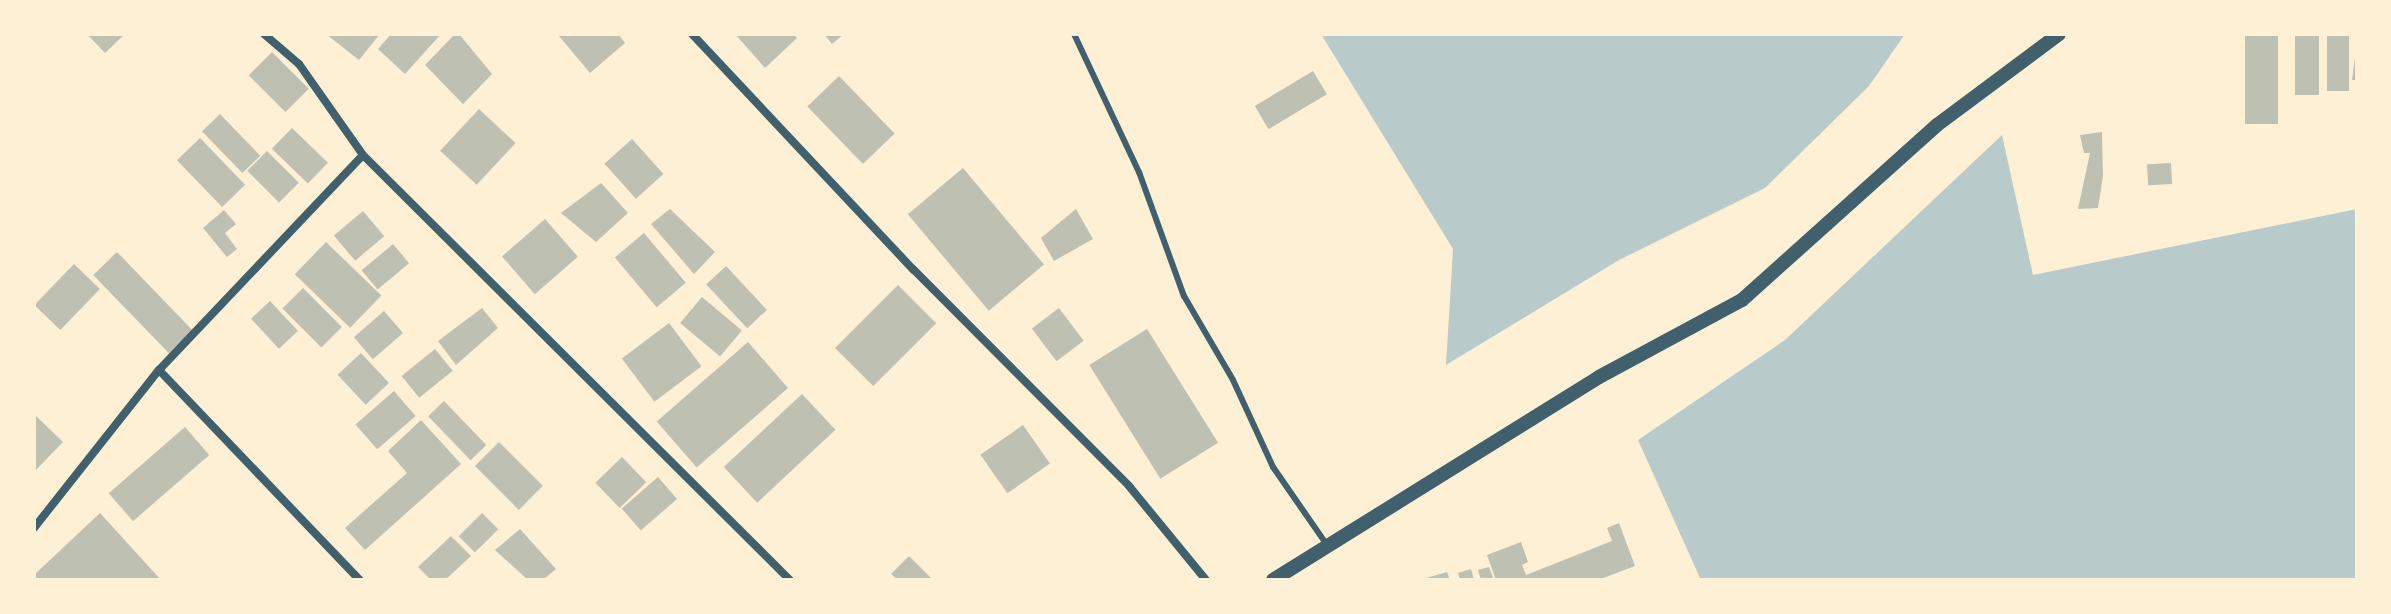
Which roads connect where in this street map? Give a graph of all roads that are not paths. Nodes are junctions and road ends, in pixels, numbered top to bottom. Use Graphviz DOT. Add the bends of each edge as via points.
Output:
graph roads {
  1 [pos="264,34"];
  2 [pos="692,34"];
  3 [pos="1074,34"];
  4 [pos="2059,34"];
  5 [pos="363,155"];
  6 [pos="159,370"];
  7 [pos="34,528"];
  8 [pos="1327,546"];
  9 [pos="360,580"];
  10 [pos="790,580"];
  11 [pos="1206,580"];
  12 [pos="1273,580"];
  1 -- 5 [label="street" via="299,64"];
  2 -- 11 [label="street" via="913,269 1129,486"];
  3 -- 8 [label="lane" via="1139,172 1184,296 1233,380 1273,467"];
  4 -- 8 [label="street" via="1937,125 1742,300 1599,377"];
  5 -- 6 [label="street"];
  5 -- 10 [label="street"];
  6 -- 7 [label="street"];
  6 -- 9 [label="street"];
  8 -- 12 [label="street"];
}
